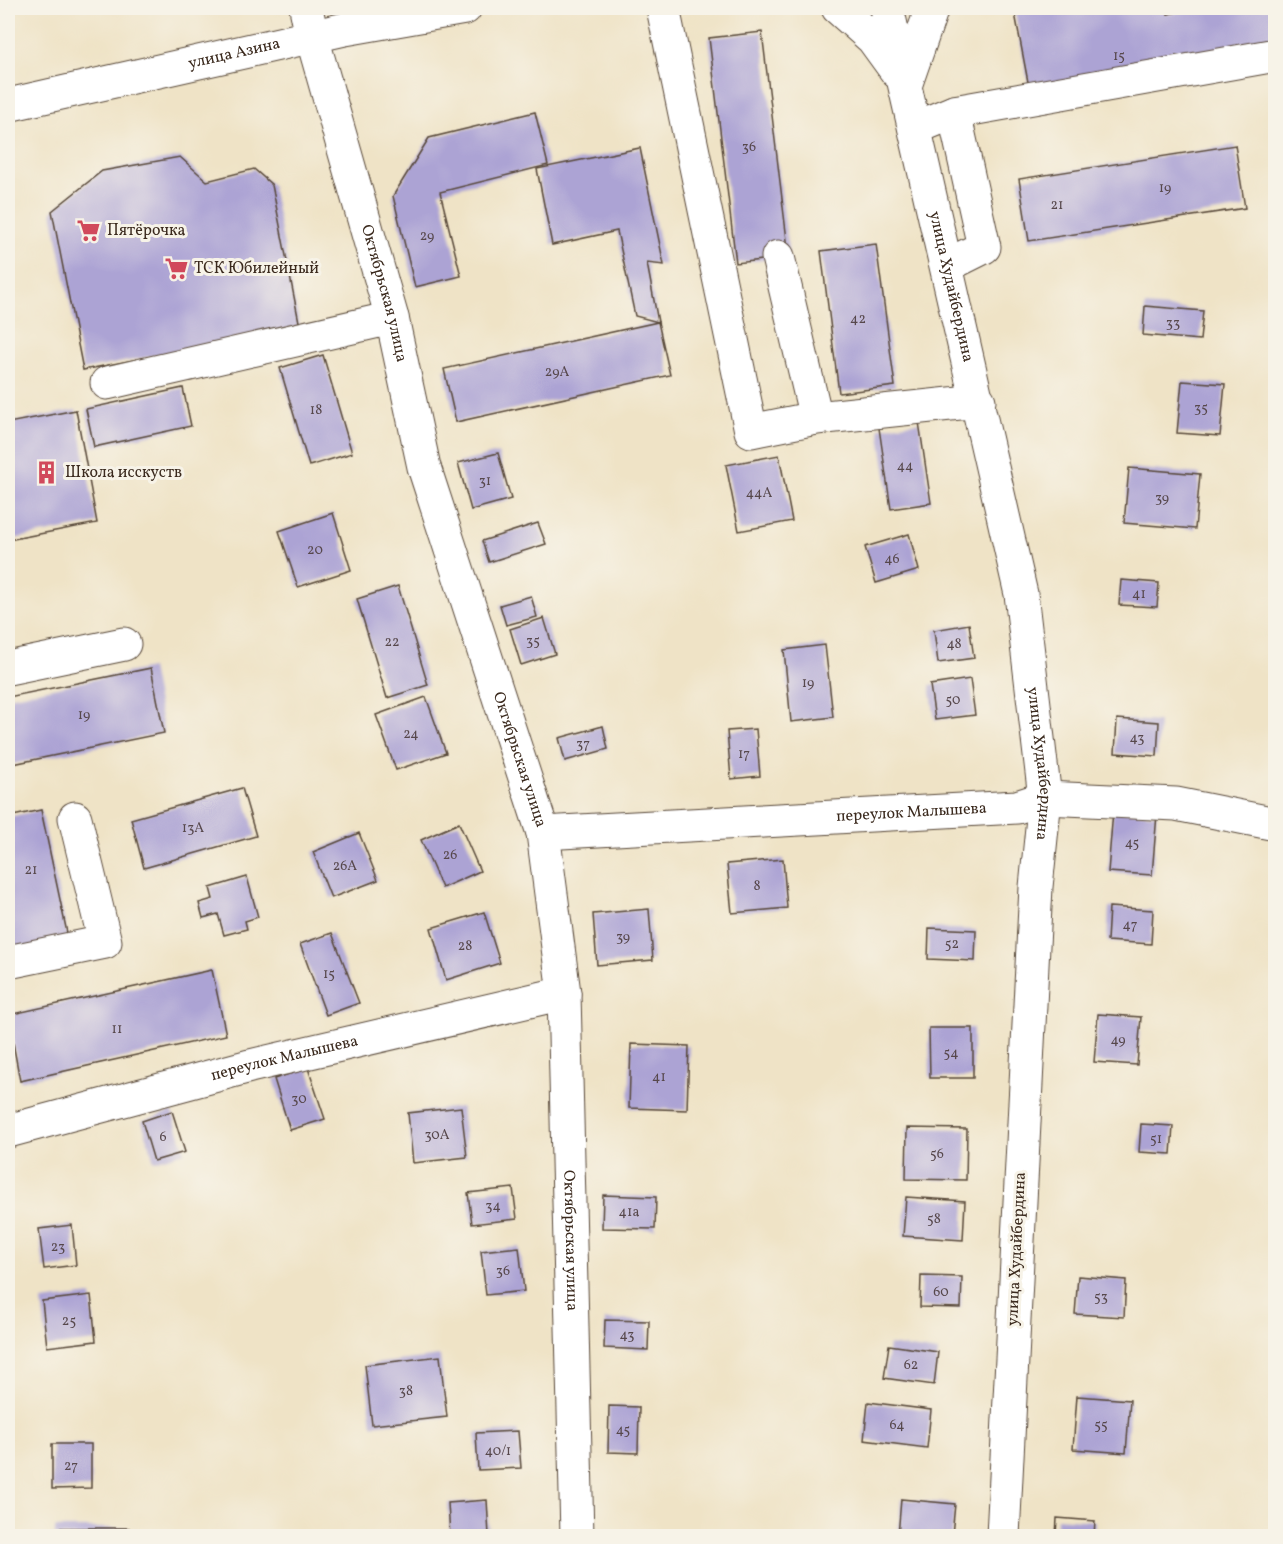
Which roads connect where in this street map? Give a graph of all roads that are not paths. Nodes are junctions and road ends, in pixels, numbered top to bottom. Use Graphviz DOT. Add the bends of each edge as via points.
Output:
graph roads {
  1 [pos="465,8"];
  2 [pos="663,8"];
  3 [pos="838,8"];
  4 [pos="887,8"];
  5 [pos="932,8"];
  6 [pos="309,22"];
  7 [pos="1275,55"];
  8 [pos="906,83"];
  9 [pos="8,105"];
  10 [pos="954,112"];
  11 [pos="915,128"];
  12 [pos="778,257"];
  13 [pos="948,265"];
  14 [pos="392,318"];
  15 [pos="107,383"];
  16 [pos="979,401"];
  17 [pos="816,418"];
  18 [pos="124,644"];
  19 [pos="8,668"];
  20 [pos="1045,798"];
  21 [pos="75,818"];
  22 [pos="1275,824"];
  23 [pos="543,833"];
  24 [pos="8,963"];
  25 [pos="564,993"];
  26 [pos="8,1131"];
  27 [pos="577,1536"];
  28 [pos="1003,1536"];
  1 -- 6 [label="street, улица Азина"];
  2 -- 17 [label="street" via="751,431"];
  3 -- 8 [label="street" via="873,39"];
  4 -- 8 [label="street, улица Худайбердина"];
  5 -- 8 [label="street"];
  6 -- 9 [label="street, улица Азина"];
  6 -- 14 [label="street, Октябрьская улица"];
  7 -- 10 [label="street"];
  8 -- 11 [label="street, улица Худайбердина"];
  10 -- 11 [label="street"];
  10 -- 13 [label="street" via="984,247"];
  11 -- 13 [label="street, улица Худайбердина"];
  12 -- 17 [label="street"];
  13 -- 16 [label="street, улица Худайбердина"];
  14 -- 15 [label="street"];
  14 -- 23 [label="street, Октябрьская улица" via="424,467"];
  16 -- 17 [label="street"];
  16 -- 20 [label="street, улица Худайбердина" via="1021,594"];
  18 -- 19 [label="street"];
  20 -- 22 [label="street, переулок Малышева" via="1176,804"];
  20 -- 23 [label="street, переулок Малышева" via="1017,807"];
  20 -- 28 [label="street, улица Худайбердина" via="1036,887"];
  21 -- 24 [label="street" via="105,942"];
  23 -- 25 [label="street, Октябрьская улица"];
  25 -- 26 [label="street, переулок Малышева" via="250,1066"];
  25 -- 27 [label="street, Октябрьская улица"];
}
